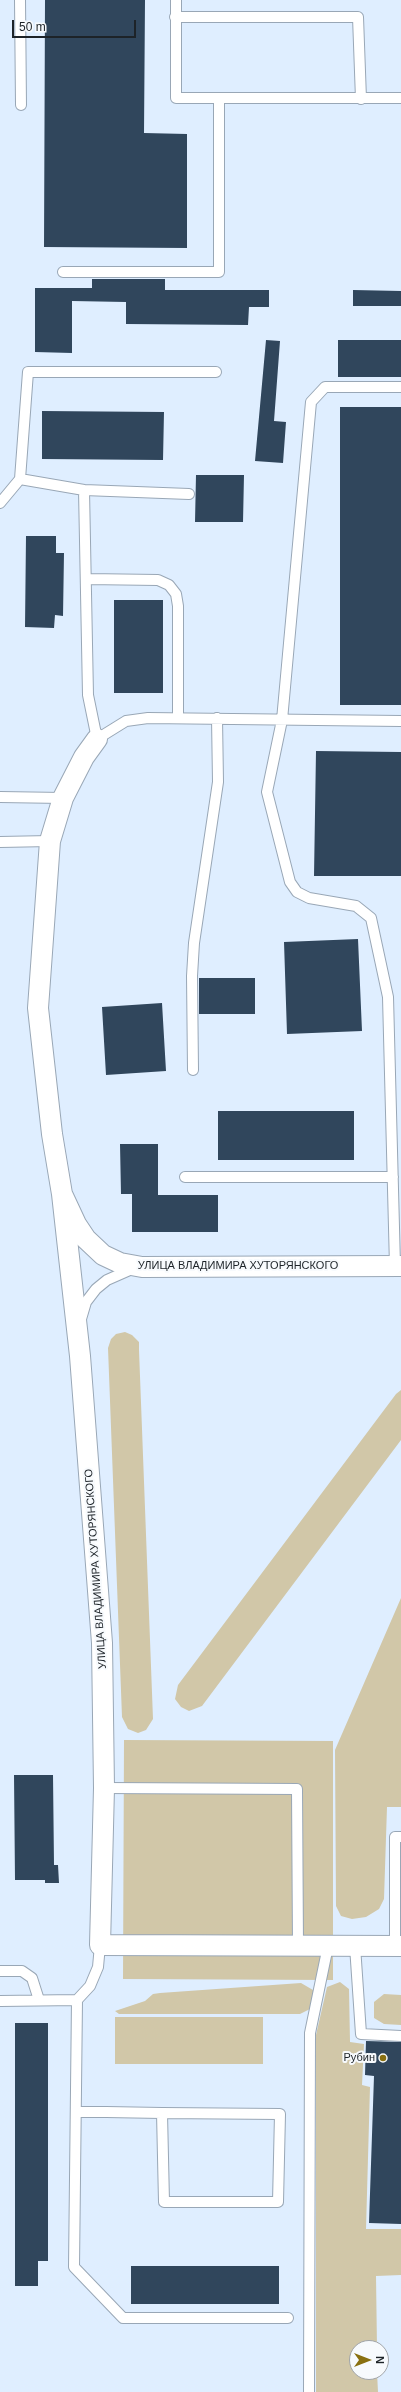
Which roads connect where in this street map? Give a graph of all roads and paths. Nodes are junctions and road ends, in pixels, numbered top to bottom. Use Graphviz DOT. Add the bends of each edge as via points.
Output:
graph roads {
  1 [pos="20,0"];
  2 [pos="176,0"];
  3 [pos="175,17"];
  4 [pos="401,98"];
  5 [pos="219,99"];
  6 [pos="361,99"];
  7 [pos="21,105"];
  8 [pos="63,272"];
  9 [pos="216,372"];
  10 [pos="401,387"];
  11 [pos="20,479"];
  12 [pos="84,490"];
  13 [pos="189,494"];
  14 [pos="0,503"];
  15 [pos="87,579"];
  16 [pos="178,718"];
  17 [pos="217,718"];
  18 [pos="282,720"];
  19 [pos="401,721"];
  20 [pos="97,739"];
  21 [pos="0,796"];
  22 [pos="63,798"];
  23 [pos="50,841"];
  24 [pos="0,842"];
  25 [pos="193,1070"];
  26 [pos="185,1177"];
  27 [pos="393,1177"];
  28 [pos="62,1194"];
  29 [pos="398,1266"];
  30 [pos="142,1267"];
  31 [pos="77,1329"];
  32 [pos="104,1788"];
  33 [pos="401,1837"];
  34 [pos="100,1944"];
  35 [pos="298,1946"];
  36 [pos="328,1946"];
  37 [pos="355,1946"];
  38 [pos="398,1946"];
  39 [pos="0,1971"];
  40 [pos="39,2000"];
  41 [pos="77,2000"];
  42 [pos="0,2001"];
  43 [pos="401,2036"];
  44 [pos="76,2112"];
  45 [pos="162,2113"];
  46 [pos="288,2318"];
  47 [pos="309,2392"];
  1 -- 7 [label="lane"];
  2 -- 3 [label="lane"];
  3 -- 5 [label="lane" via="176,98"];
  3 -- 6 [label="lane" via="358,17"];
  4 -- 6 [label="lane"];
  5 -- 6 [label="lane"];
  5 -- 8 [label="lane" via="219,272"];
  9 -- 11 [label="lane" via="28,372"];
  10 -- 18 [label="lane" via="325,387 311,402"];
  11 -- 12 [label="lane"];
  11 -- 14 [label="lane"];
  12 -- 13 [label="lane"];
  12 -- 15 [label="lane"];
  15 -- 16 [label="lane" via="158,580 169,585 176,594"];
  15 -- 20 [label="lane" via="88,695"];
  16 -- 17 [label="lane"];
  16 -- 20 [label="lane" via="126,721"];
  17 -- 18 [label="lane"];
  17 -- 25 [label="lane" via="218,782 192,976"];
  18 -- 19 [label="lane"];
  18 -- 27 [label="lane" via="267,792 290,882 297,892 309,898 356,906 368,914 373,925 388,997"];
  20 -- 22 [label="street, УЛИЦА ВЛАДИМИРА ХУТОРЯНСКОГО"];
  21 -- 22 [label="lane"];
  22 -- 23 [label="street, УЛИЦА ВЛАДИМИРА ХУТОРЯНСКОГО"];
  23 -- 24 [label="lane"];
  23 -- 28 [label="street, УЛИЦА ВЛАДИМИРА ХУТОРЯНСКОГО" via="38,1008 46,1089"];
  26 -- 27 [label="lane"];
  27 -- 29 [label="lane"];
  28 -- 30 [label="street, УЛИЦА ВЛАДИМИРА ХУТОРЯНСКОГО" via="76,1224 97,1250 120,1263"];
  28 -- 31 [label="street, УЛИЦА ВЛАДИМИРА ХУТОРЯНСКОГО"];
  29 -- 30 [label="street, УЛИЦА ВЛАДИМИРА ХУТОРЯНСКОГО"];
  30 -- 31 [label="lane" via="122,1272 96,1289 86,1302"];
  31 -- 32 [label="street, УЛИЦА ВЛАДИМИРА ХУТОРЯНСКОГО" via="102,1643"];
  32 -- 34 [label="street, УЛИЦА ВЛАДИМИРА ХУТОРЯНСКОГО"];
  32 -- 35 [label="lane" via="297,1789"];
  33 -- 38 [label="lane" via="395,1837"];
  34 -- 35 [label="street"];
  34 -- 41 [label="lane" via="90,1986"];
  35 -- 36 [label="street"];
  36 -- 37 [label="street"];
  36 -- 47 [label="lane" via="310,2033"];
  37 -- 38 [label="street"];
  37 -- 43 [label="lane" via="361,2034"];
  39 -- 40 [label="lane" via="22,1971 32,1978"];
  40 -- 41 [label="lane"];
  40 -- 42 [label="lane"];
  41 -- 44 [label="lane"];
  44 -- 45 [label="lane"];
  44 -- 46 [label="lane" via="74,2267 122,2318"];
  45 -- 45 [label="lane" via="280,2114 278,2202 164,2202"];
}
